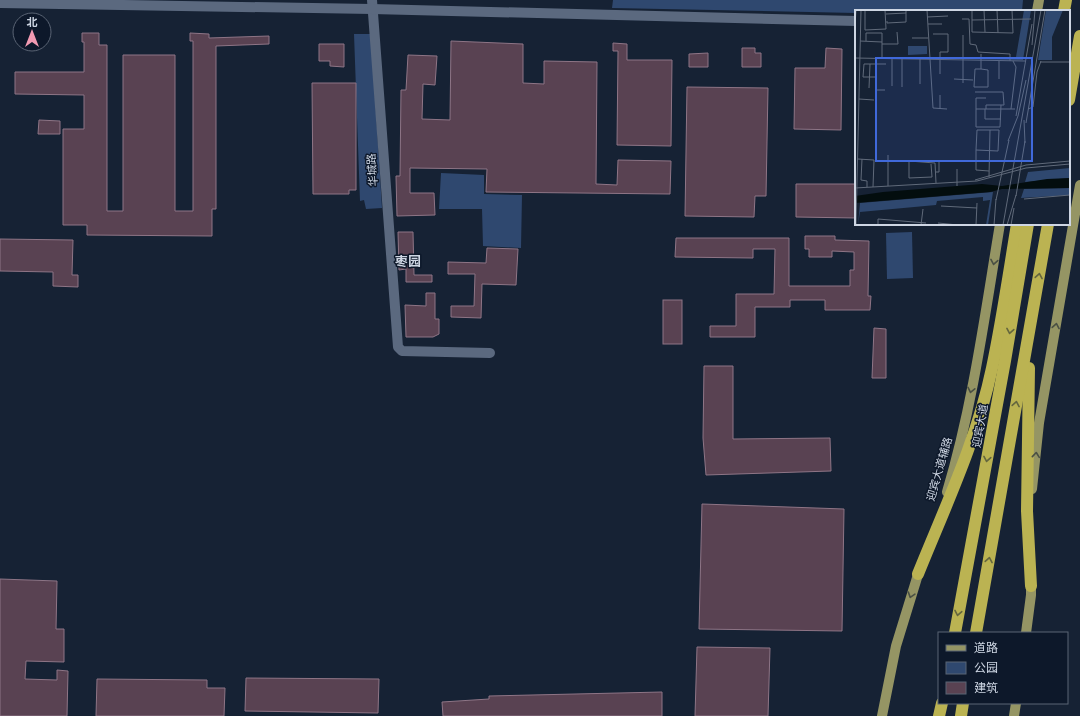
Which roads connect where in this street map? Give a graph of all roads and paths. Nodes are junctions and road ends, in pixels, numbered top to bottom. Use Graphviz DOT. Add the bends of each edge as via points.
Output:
graph roads {
  1 [pos="1039,0"];
  2 [pos="1066,0"];
  3 [pos="0,3"];
  4 [pos="372,4"];
  5 [pos="1037,10"];
  6 [pos="1064,10"];
  7 [pos="855,21"];
  8 [pos="1080,36"];
  9 [pos="1070,94"];
  10 [pos="1080,185"];
  11 [pos="1000,225"];
  12 [pos="1017,225"];
  13 [pos="1028,225"];
  14 [pos="1048,225"];
  15 [pos="1032,315"];
  16 [pos="490,353"];
  17 [pos="918,574"];
  18 [pos="1031,586"];
  19 [pos="955,632"];
  20 [pos="976,632"];
  21 [pos="1026,632"];
  22 [pos="942,704"];
  23 [pos="963,704"];
  24 [pos="1016,704"];
  25 [pos="882,716"];
  26 [pos="939,716"];
  27 [pos="960,716"];
  28 [pos="1014,716"];
  1 -- 5 [label="main road"];
  2 -- 6 [label="highway"];
  3 -- 4 [label="street"];
  4 -- 7 [label="street"];
  4 -- 16 [label="street, 华城路" via="398,347 402,351"];
  8 -- 9 [label="highway"];
  18 -- 10 [label="main road, one-way" via="1031,502 1039,423"];
  11 -- 17 [label="main road, 迎宾大道辅路, one-way" via="972,388 956,460"];
  12 -- 17 [label="highway" via="992,369 985,395 962,468"];
  13 -- 19 [label="highway, 迎宾大道, one-way"];
  15 -- 14 [label="highway, one-way"];
  15 -- 18 [label="highway" via="1027,465"];
  20 -- 15 [label="highway, one-way"];
  17 -- 25 [label="main road, 迎宾大道辅路, one-way" via="896,646"];
  18 -- 21 [label="main road"];
  22 -- 26 [label="highway"];
  23 -- 27 [label="highway"];
  24 -- 28 [label="main road"];
}
